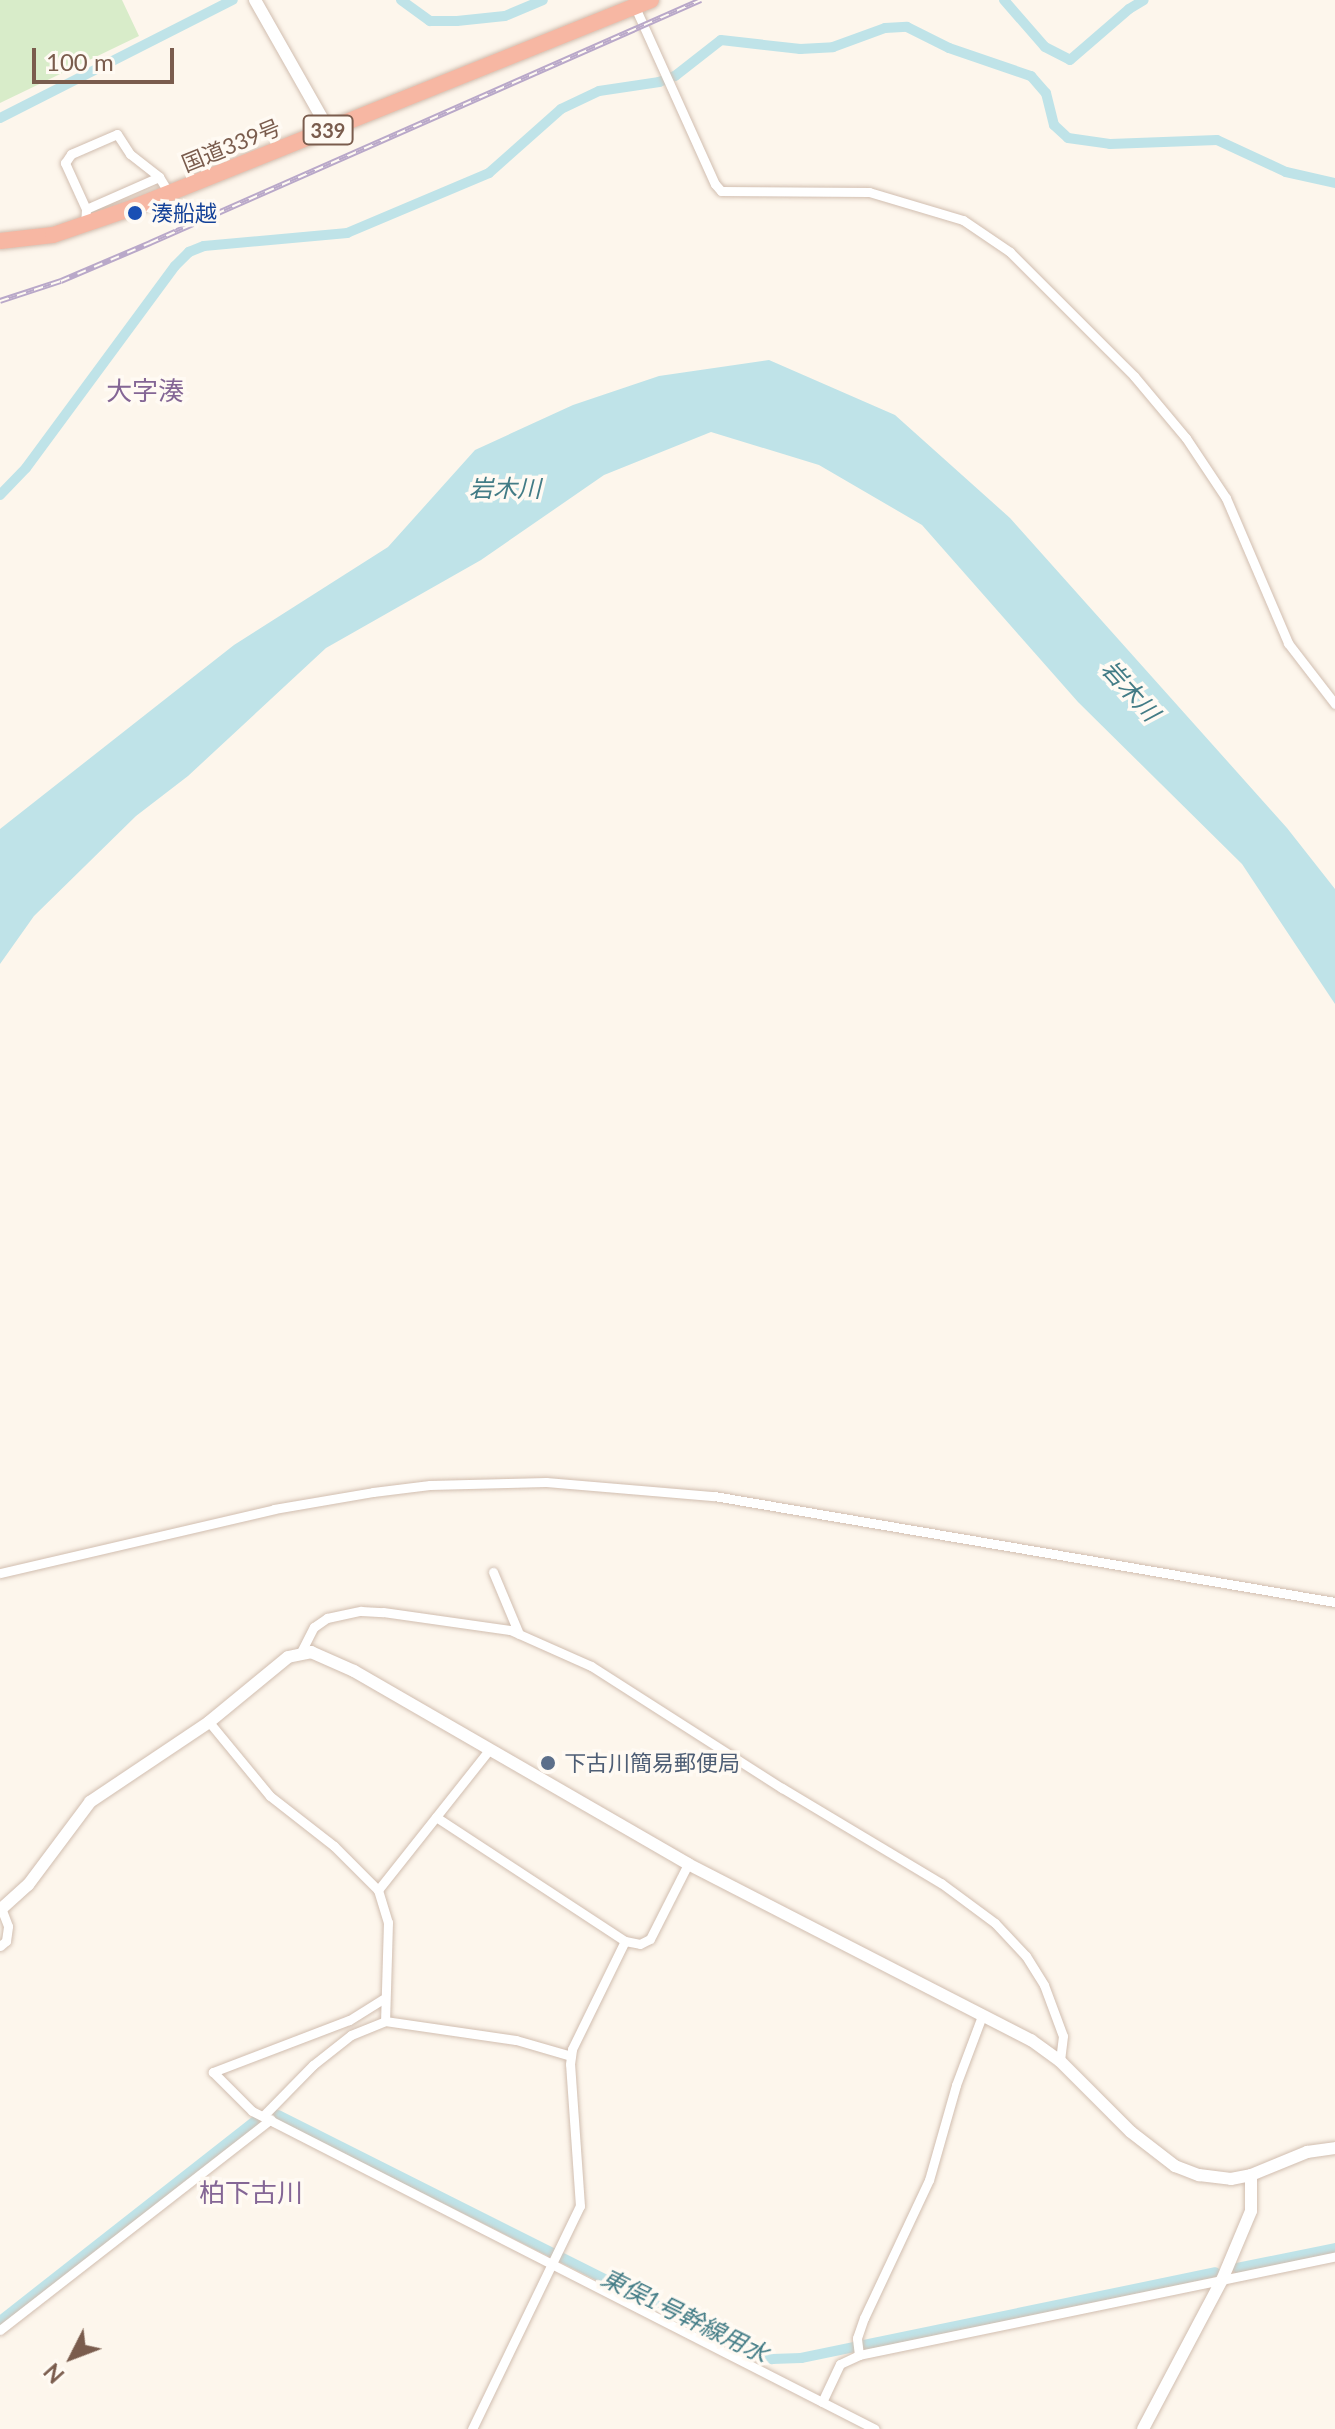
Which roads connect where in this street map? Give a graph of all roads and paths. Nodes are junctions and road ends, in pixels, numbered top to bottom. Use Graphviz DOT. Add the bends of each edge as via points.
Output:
graph roads {
  1 [pos="255,0"];
  2 [pos="651,0"];
  3 [pos="635,7"];
  4 [pos="329,130"];
  5 [pos="159,177"];
  6 [pos="169,193"];
  7 [pos="85,216"];
  8 [pos="0,241"];
  9 [pos="1335,704"];
  10 [pos="493,1572"];
  11 [pos="0,1573"];
  12 [pos="1335,1602"];
  13 [pos="519,1634"];
  14 [pos="301,1652"];
  15 [pos="209,1722"];
  16 [pos="489,1750"];
  17 [pos="436,1817"];
  18 [pos="688,1864"];
  19 [pos="378,1890"];
  20 [pos="1,1910"];
  21 [pos="625,1941"];
  22 [pos="0,1946"];
  23 [pos="383,1999"];
  24 [pos="982,2016"];
  25 [pos="385,2021"];
  26 [pos="571,2056"];
  27 [pos="1060,2061"];
  28 [pos="268,2117"];
  29 [pos="1335,2148"];
  30 [pos="1251,2175"];
  31 [pos="1335,2256"];
  32 [pos="556,2259"];
  33 [pos="1222,2280"];
  34 [pos="0,2330"];
  35 [pos="858,2349"];
  36 [pos="822,2402"];
  37 [pos="472,2429"];
  38 [pos="875,2429"];
  39 [pos="1143,2429"];
  1 -- 4 [label="street"];
  2 -- 3 [label="highway, 国道339号 / 339"];
  3 -- 4 [label="highway, 国道339号 / 339"];
  3 -- 9 [label="street" via="721,191 869,192 963,220 1010,252 1134,376 1186,438 1226,498 1288,643"];
  4 -- 6 [label="highway, 国道339号 / 339"];
  5 -- 6 [label="street"];
  5 -- 7 [label="street"];
  5 -- 7 [label="street" via="130,154 117,134 71,154 65,163"];
  6 -- 7 [label="highway, 国道339号 / 339"];
  7 -- 8 [label="highway, 国道339号 / 339" via="53,235"];
  10 -- 13 [label="street"];
  11 -- 12 [label="street" via="274,1509 373,1492 546,1482 714,1496"];
  13 -- 14 [label="street" via="469,1622 361,1611 327,1618 314,1627"];
  13 -- 27 [label="street" via="591,1666 941,1883 995,1923 1044,1985 1063,2036"];
  14 -- 15 [label="street"];
  14 -- 16 [label="street" via="328,1657"];
  15 -- 19 [label="street" via="270,1796 334,1846"];
  15 -- 20 [label="street" via="90,1802 28,1885"];
  16 -- 17 [label="street"];
  16 -- 18 [label="street"];
  17 -- 19 [label="street"];
  17 -- 21 [label="street"];
  18 -- 21 [label="street" via="650,1939 640,1944"];
  18 -- 24 [label="street"];
  19 -- 23 [label="street" via="388,1922"];
  20 -- 22 [label="street" via="8,1926"];
  21 -- 26 [label="street"];
  23 -- 25 [label="street"];
  23 -- 28 [label="street" via="349,2020 213,2072 252,2111"];
  24 -- 27 [label="street"];
  24 -- 35 [label="street" via="929,2180 864,2318"];
  25 -- 26 [label="street" via="516,2040"];
  25 -- 28 [label="street" via="351,2035 313,2065"];
  26 -- 32 [label="street" via="580,2206"];
  27 -- 30 [label="street" via="1131,2132 1175,2166 1231,2179"];
  28 -- 32 [label="street"];
  28 -- 34 [label="street"];
  29 -- 30 [label="street" via="1307,2152"];
  30 -- 33 [label="street" via="1251,2211"];
  31 -- 33 [label="street"];
  32 -- 36 [label="street"];
  32 -- 37 [label="street"];
  33 -- 35 [label="street"];
  33 -- 39 [label="street"];
  35 -- 36 [label="street" via="840,2364"];
  36 -- 38 [label="street"];
}
